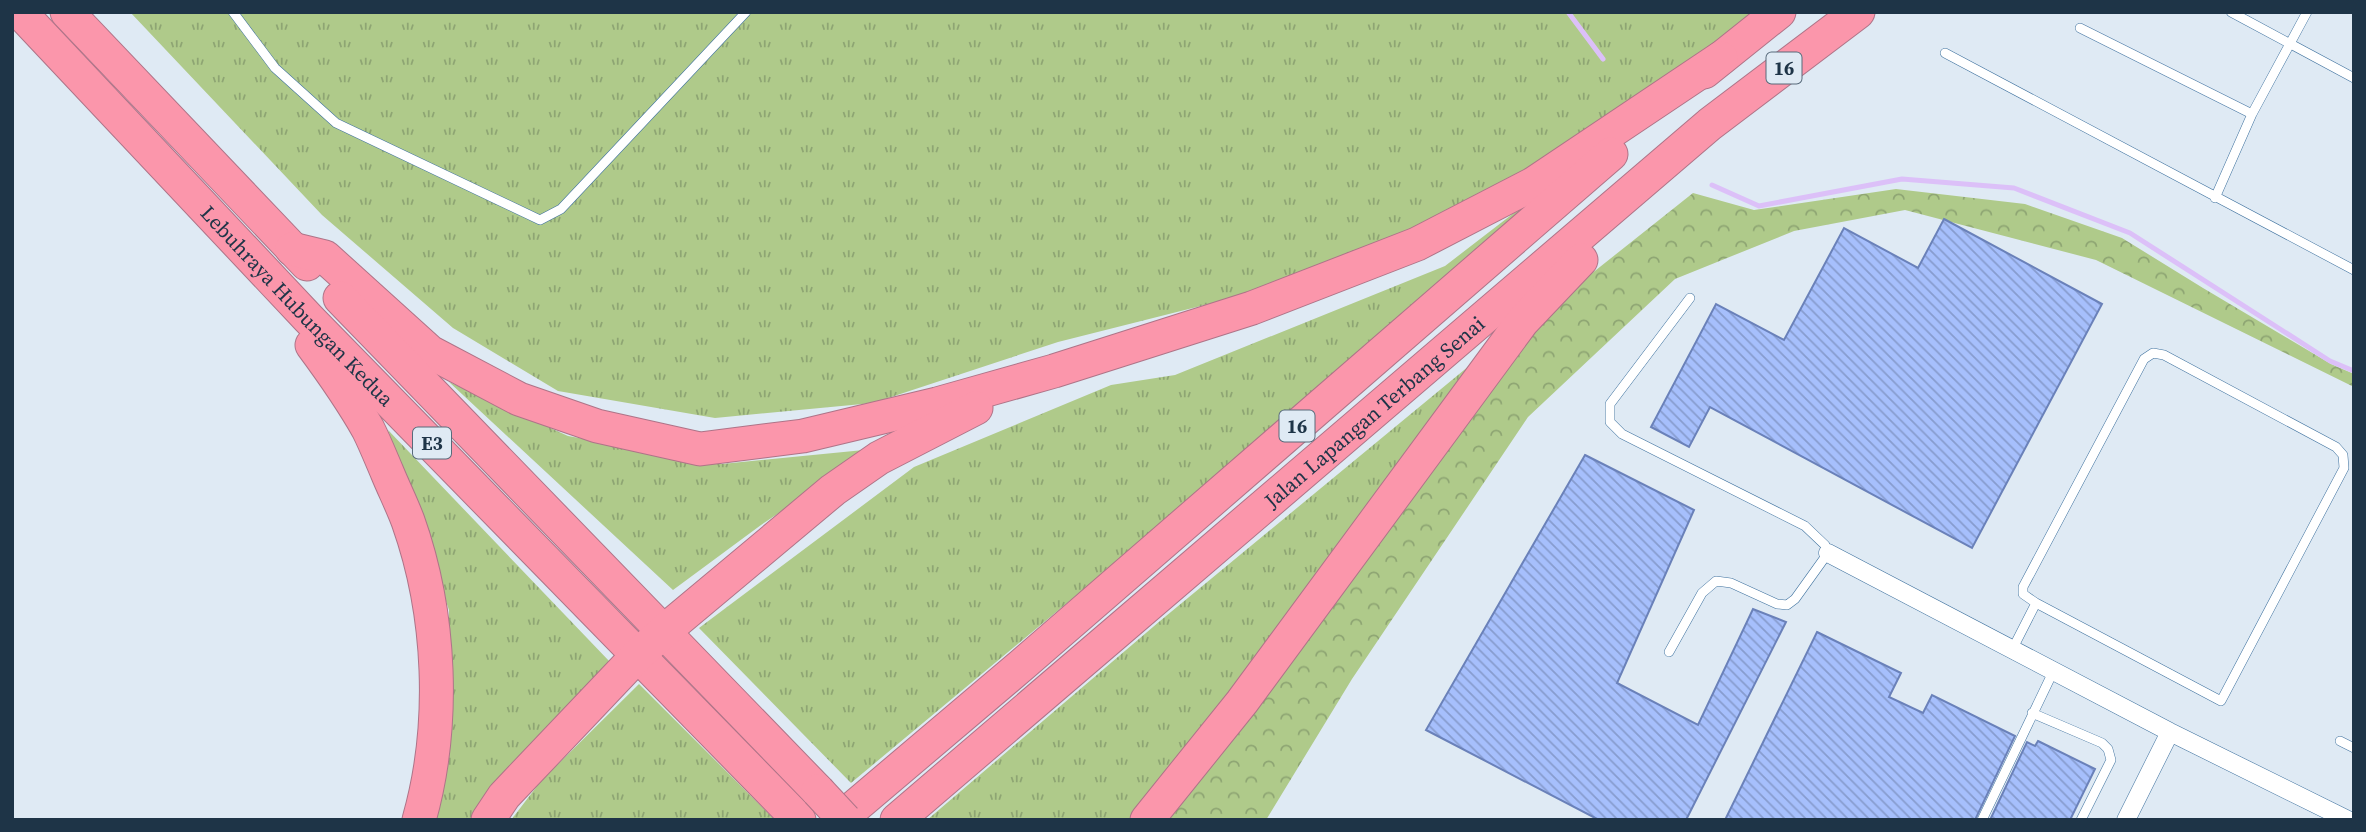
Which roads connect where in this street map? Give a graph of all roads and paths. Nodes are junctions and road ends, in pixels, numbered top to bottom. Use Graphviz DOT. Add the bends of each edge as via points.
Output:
graph roads {
  1 [pos="20,12"];
  2 [pos="67,12"];
  3 [pos="91,12"];
  4 [pos="233,12"];
  5 [pos="746,12"];
  6 [pos="1779,12"];
  7 [pos="1857,12"];
  8 [pos="2231,12"];
  9 [pos="2307,12"];
  10 [pos="2080,28"];
  11 [pos="2290,44"];
  12 [pos="102,50"];
  13 [pos="1945,54"];
  14 [pos="1721,58"];
  15 [pos="2354,78"];
  16 [pos="2252,114"];
  17 [pos="1710,124"];
  18 [pos="2215,198"];
  19 [pos="226,230"];
  20 [pos="292,248"];
  21 [pos="2354,270"];
  22 [pos="1690,298"];
  23 [pos="1054,371"];
  24 [pos="1828,553"];
  25 [pos="2036,603"];
  26 [pos="650,644"];
  27 [pos="2012,650"];
  28 [pos="1669,652"];
  29 [pos="2053,672"];
  30 [pos="2032,713"];
  31 [pos="2170,732"];
  32 [pos="2340,741"];
  33 [pos="2354,748"];
  34 [pos="797,818"];
  35 [pos="419,820"];
  36 [pos="488,820"];
  37 [pos="839,820"];
  38 [pos="845,820"];
  39 [pos="897,820"];
  40 [pos="1147,820"];
  41 [pos="1982,820"];
  42 [pos="2081,820"];
  43 [pos="2126,820"];
  44 [pos="2348,820"];
  1 -- 19 [label="highway, Lebuhraya Hubungan Kedua / E3"];
  2 -- 12 [label="highway, Lebuhraya Hubungan Kedua / E3"];
  3 -- 12 [label="highway"];
  4 -- 5 [label="lane" via="275,68 336,123 540,220 561,209"];
  6 -- 14 [label="highway, Jalan Lapangan Terbang Senai / 16"];
  7 -- 17 [label="highway, Jalan Lapangan Terbang Senai / 16"];
  8 -- 11 [label="lane"];
  9 -- 11 [label="lane"];
  10 -- 16 [label="lane"];
  11 -- 15 [label="lane"];
  11 -- 16 [label="lane"];
  12 -- 20 [label="highway, Lebuhraya Hubungan Kedua / E3"];
  13 -- 18 [label="lane"];
  14 -- 23 [label="highway" via="1533,184 1417,244 1252,308"];
  14 -- 37 [label="highway, Jalan Lapangan Terbang Senai / 16"];
  16 -- 18 [label="lane"];
  17 -- 39 [label="highway, Jalan Lapangan Terbang Senai / 16"];
  17 -- 40 [label="highway" via="1666,177 1522,322 1242,702"];
  18 -- 21 [label="lane"];
  19 -- 26 [label="highway, Lebuhraya Hubungan Kedua / E3" via="309,319"];
  19 -- 35 [label="highway" via="344,389 368,430 408,522 422,569 434,641 432,758"];
  20 -- 23 [label="highway" via="325,257 430,352 519,399 597,426 700,449 803,436"];
  20 -- 26 [label="highway, Lebuhraya Hubungan Kedua / E3"];
  22 -- 24 [label="lane" via="1609,404 1610,422 1622,434 1805,527"];
  23 -- 26 [label="highway" via="879,458 833,490"];
  24 -- 27 [label="street"];
  24 -- 28 [label="lane" via="1787,605 1716,581 1702,593"];
  25 -- 25 [label="lane" via="2023,594 2023,587 2144,359 2152,353 2164,355 2336,447 2343,455 2344,468 2221,701"];
  25 -- 27 [label="lane"];
  26 -- 34 [label="highway, E3"];
  26 -- 36 [label="highway" via="504,796"];
  26 -- 38 [label="highway, E3, bridge"];
  27 -- 29 [label="street"];
  29 -- 30 [label="lane"];
  29 -- 31 [label="street"];
  30 -- 41 [label="lane"];
  30 -- 42 [label="lane" via="2108,749 2111,760"];
  31 -- 43 [label="street"];
  31 -- 44 [label="street"];
  32 -- 33 [label="lane"];
}
